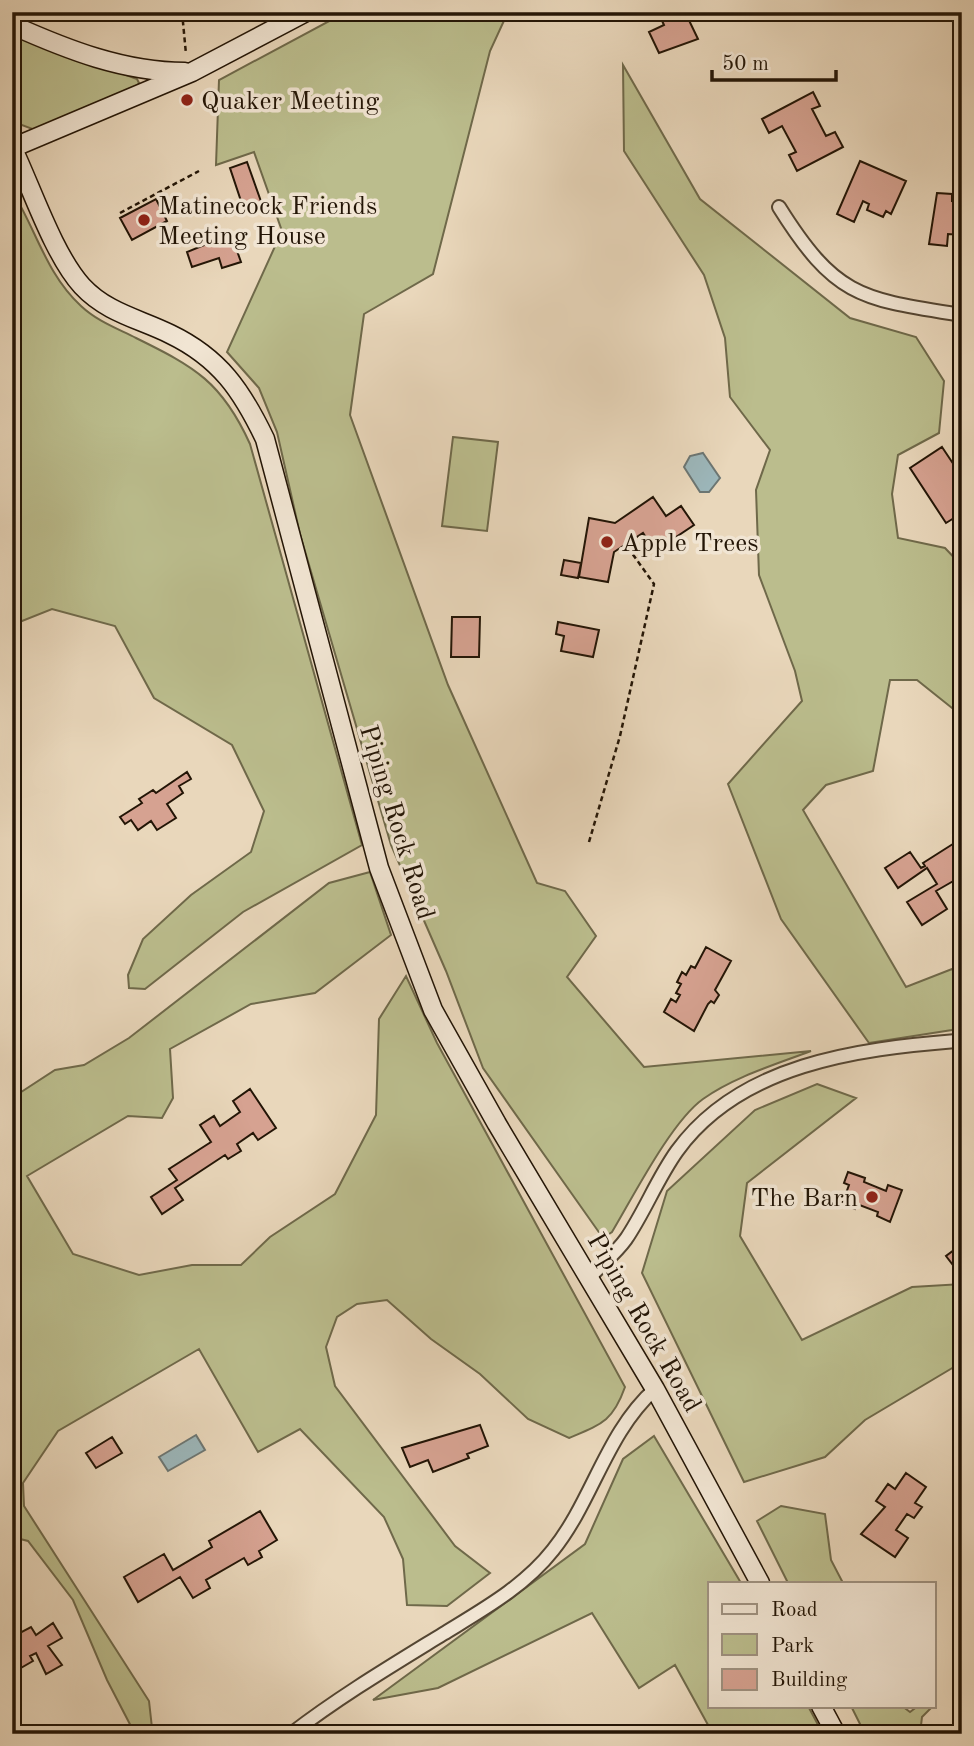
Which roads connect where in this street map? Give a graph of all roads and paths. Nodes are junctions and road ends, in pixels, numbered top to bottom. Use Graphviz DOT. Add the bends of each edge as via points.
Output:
graph roads {
  1 [pos="182,12"];
  2 [pos="306,12"];
  3 [pos="12,25"];
  4 [pos="192,72"];
  5 [pos="12,148"];
  6 [pos="199,171"];
  7 [pos="779,207"];
  8 [pos="120,213"];
  9 [pos="962,315"];
  10 [pos="629,549"];
  11 [pos="589,842"];
  12 [pos="960,1043"];
  13 [pos="589,1278"];
  14 [pos="655,1388"];
  15 [pos="759,1582"];
  16 [pos="822,1708"];
  17 [pos="291,1734"];
  18 [pos="835,1734"];
  1 -- 4 [label="path"];
  2 -- 4 [label="street"];
  3 -- 4 [label="street" via="93,58 150,72"];
  4 -- 5 [label="street"];
  5 -- 13 [label="street, Piping Rock Road" via="62,256 83,288 132,321 170,334 211,359 245,397 265,439 379,868 433,1010"];
  6 -- 8 [label="path"];
  7 -- 9 [label="street" via="806,250 837,280 883,303"];
  10 -- 11 [label="path" via="654,584 620,736"];
  12 -- 13 [label="street" via="904,1045 822,1060 730,1100 710,1114 678,1149 625,1240"];
  13 -- 14 [label="street, Piping Rock Road"];
  14 -- 15 [label="street, Piping Rock Road"];
  14 -- 17 [label="street" via="635,1407 554,1550 523,1581"];
  16 -- 18 [label="street"];
}
